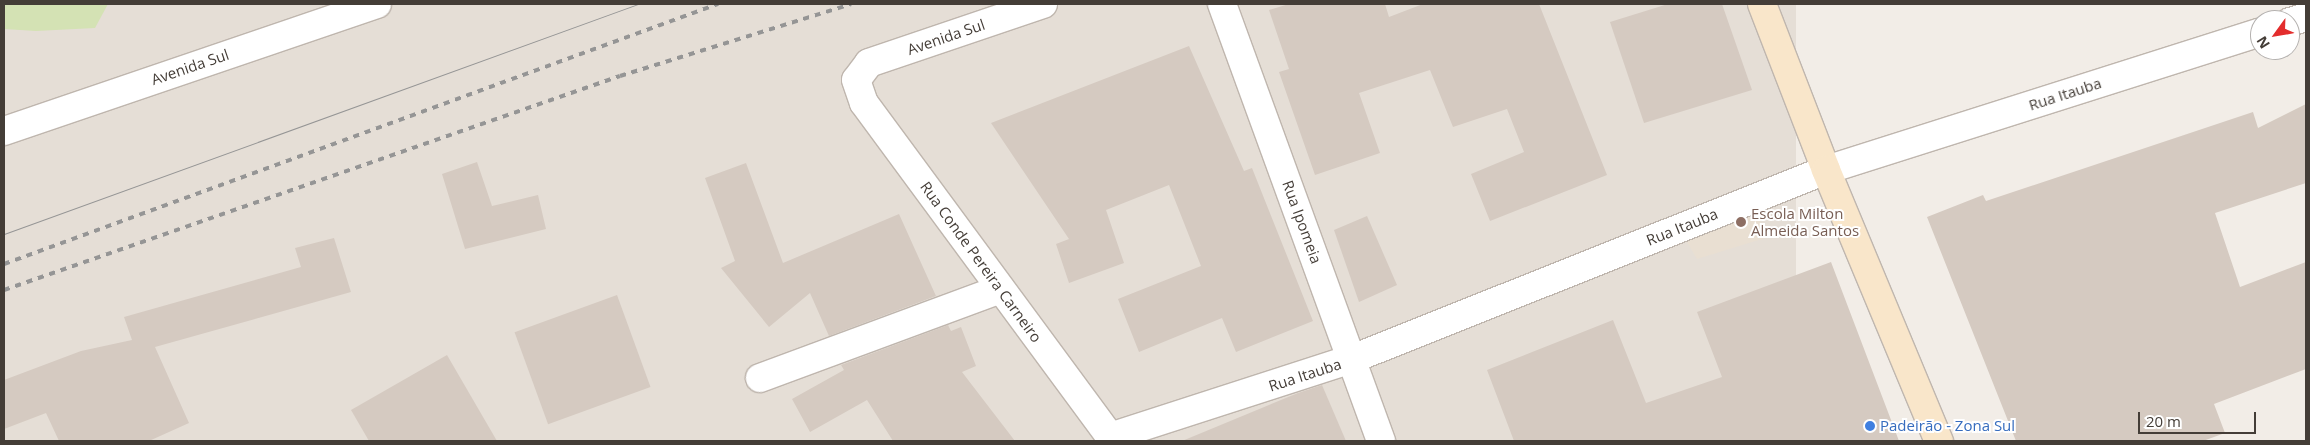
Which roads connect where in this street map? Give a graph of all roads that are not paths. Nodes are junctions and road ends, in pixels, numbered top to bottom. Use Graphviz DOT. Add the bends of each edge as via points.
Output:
graph roads {
  1 [pos="377,4"];
  2 [pos="1044,4"];
  3 [pos="1222,4"];
  4 [pos="1762,4"];
  5 [pos="2250,35"];
  6 [pos="856,80"];
  7 [pos="4,131"];
  8 [pos="1826,170"];
  9 [pos="1000,289"];
  10 [pos="1352,360"];
  11 [pos="760,378"];
  12 [pos="1111,439"];
  13 [pos="1382,441"];
  14 [pos="1939,441"];
  1 -- 7 [label="street, Avenida Sul"];
  2 -- 6 [label="street, Avenida Sul" via="868,63"];
  3 -- 10 [label="street, Rua Ipomeia"];
  4 -- 8 [label="main road"];
  5 -- 8 [label="street, Rua Itauba"];
  6 -- 9 [label="street, Rua Conde Pereira Carneiro" via="864,103"];
  8 -- 10 [label="street, Rua Itauba"];
  8 -- 14 [label="main road"];
  9 -- 11 [label="street"];
  9 -- 12 [label="street, Rua Conde Pereira Carneiro"];
  10 -- 12 [label="street, Rua Itauba"];
  10 -- 13 [label="street, Rua Ipomeia"];
}
